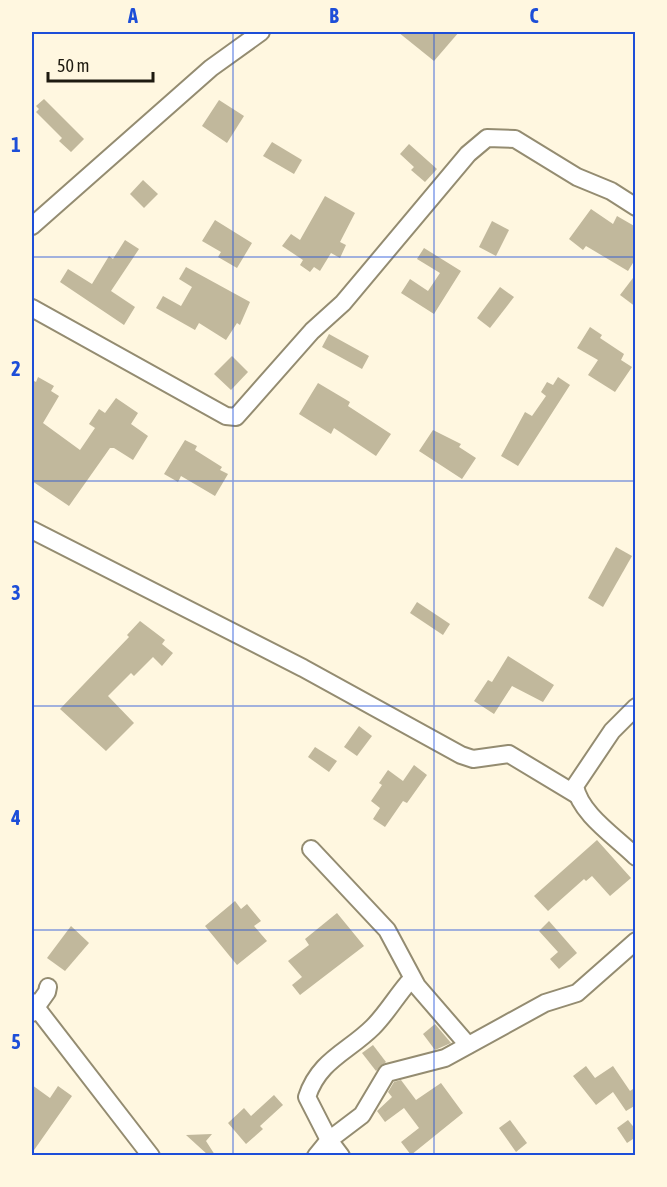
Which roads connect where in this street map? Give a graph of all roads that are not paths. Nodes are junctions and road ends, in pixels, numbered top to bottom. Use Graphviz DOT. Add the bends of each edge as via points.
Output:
graph roads {
  1 [pos="261,32"];
  2 [pos="636,207"];
  3 [pos="32,226"];
  4 [pos="32,308"];
  5 [pos="32,530"];
  6 [pos="636,707"];
  7 [pos="577,795"];
  8 [pos="311,849"];
  9 [pos="636,856"];
  10 [pos="636,941"];
  11 [pos="408,983"];
  12 [pos="48,987"];
  13 [pos="33,1007"];
  14 [pos="468,1045"];
  15 [pos="329,1140"];
  16 [pos="151,1155"];
  17 [pos="316,1155"];
  18 [pos="341,1155"];
  1 -- 3 [label="street" via="211,68"];
  2 -- 4 [label="street" via="515,139 487,138 468,153 343,303 312,331 236,417 226,416"];
  5 -- 7 [label="street" via="303,668 461,755 473,759 509,754"];
  6 -- 7 [label="street" via="592,758 575,786"];
  7 -- 9 [label="street"];
  8 -- 14 [label="street" via="387,930 417,986"];
  10 -- 14 [label="street" via="577,993 545,1004"];
  11 -- 15 [label="street" via="372,1028 335,1055 311,1083 307,1097"];
  12 -- 13 [label="street"];
  13 -- 16 [label="street"];
  14 -- 15 [label="street" via="445,1058 387,1073 362,1114"];
  15 -- 17 [label="street"];
  15 -- 18 [label="street"];
}
